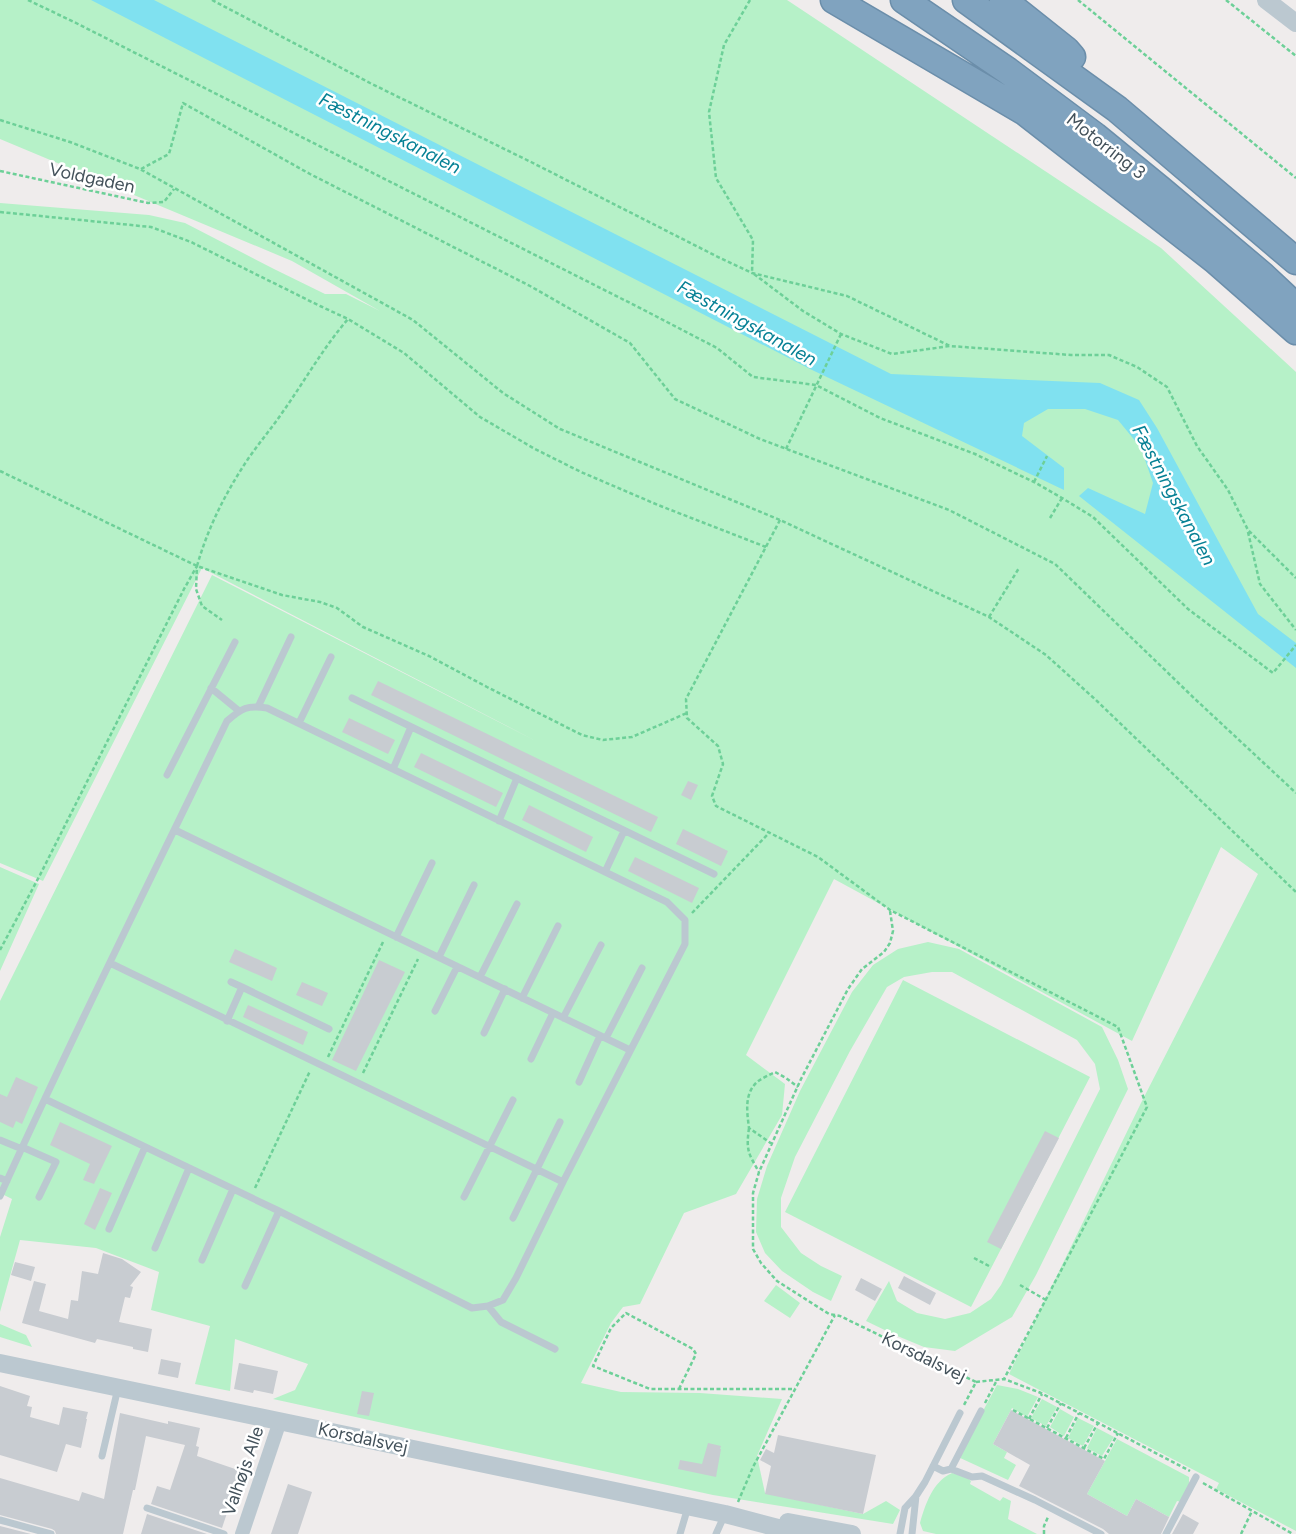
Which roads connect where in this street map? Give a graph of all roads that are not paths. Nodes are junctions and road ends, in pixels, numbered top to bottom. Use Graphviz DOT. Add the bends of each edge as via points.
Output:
graph roads {
  1 [pos="834,0"];
  2 [pos="904,0"];
  3 [pos="966,0"];
  4 [pos="1003,0"];
  5 [pos="1266,0"];
  6 [pos="1296,23"];
  7 [pos="1116,109"];
  8 [pos="1296,261"];
  9 [pos="1296,307"];
  10 [pos="1296,331"];
  11 [pos="291,637"];
  12 [pos="236,642"];
  13 [pos="331,657"];
  14 [pos="211,688"];
  15 [pos="352,698"];
  16 [pos="258,707"];
  17 [pos="239,711"];
  18 [pos="299,723"];
  19 [pos="411,727"];
  20 [pos="393,769"];
  21 [pos="167,775"];
  22 [pos="517,778"];
  23 [pos="499,821"];
  24 [pos="175,830"];
  25 [pos="624,830"];
  26 [pos="432,863"];
  27 [pos="605,872"];
  28 [pos="714,874"];
  29 [pos="474,885"];
  30 [pos="517,904"];
  31 [pos="558,926"];
  32 [pos="396,937"];
  33 [pos="601,946"];
  34 [pos="439,957"];
  35 [pos="110,963"];
  36 [pos="457,967"];
  37 [pos="642,968"];
  38 [pos="480,977"];
  39 [pos="231,982"];
  40 [pos="242,987"];
  41 [pos="505,990"];
  42 [pos="522,998"];
  43 [pos="436,1011"];
  44 [pos="553,1013"];
  45 [pos="564,1018"];
  46 [pos="227,1021"];
  47 [pos="329,1029"];
  48 [pos="484,1034"];
  49 [pos="603,1037"];
  50 [pos="630,1050"];
  51 [pos="531,1059"];
  52 [pos="578,1082"];
  53 [pos="44,1099"];
  54 [pos="513,1100"];
  55 [pos="560,1122"];
  56 [pos="0,1140"];
  57 [pos="145,1147"];
  58 [pos="489,1147"];
  59 [pos="22,1148"];
  60 [pos="189,1168"];
  61 [pos="537,1170"];
  62 [pos="4,1180"];
  63 [pos="563,1182"];
  64 [pos="232,1188"];
  65 [pos="0,1196"];
  66 [pos="38,1197"];
  67 [pos="464,1197"];
  68 [pos="279,1211"];
  69 [pos="513,1218"];
  70 [pos="108,1229"];
  71 [pos="155,1248"];
  72 [pos="202,1260"];
  73 [pos="245,1286"];
  74 [pos="488,1306"];
  75 [pos="555,1349"];
  76 [pos="0,1363"];
  77 [pos="118,1387"];
  78 [pos="981,1411"];
  79 [pos="960,1413"];
  80 [pos="280,1421"];
  81 [pos="102,1456"];
  82 [pos="933,1466"];
  83 [pos="951,1469"];
  84 [pos="1196,1477"];
  85 [pos="916,1496"];
  86 [pos="688,1506"];
  87 [pos="147,1508"];
  88 [pos="729,1515"];
  89 [pos="0,1520"];
  90 [pos="51,1534"];
  91 [pos="224,1534"];
  92 [pos="242,1534"];
  93 [pos="680,1534"];
  94 [pos="716,1534"];
  95 [pos="801,1534"];
  96 [pos="852,1534"];
  97 [pos="900,1534"];
  98 [pos="912,1534"];
  99 [pos="1101,1534"];
  100 [pos="1166,1534"];
  1 -- 10 [label="highway" via="1025,112 1215,260"];
  2 -- 9 [label="highway, Motorring 3" via="1095,136"];
  3 -- 7 [label="highway, Motorring 3"];
  4 -- 7 [label="highway" via="1066,50"];
  5 -- 6 [label="street"];
  7 -- 8 [label="highway, Motorring 3"];
  11 -- 16 [label="lane"];
  12 -- 14 [label="lane"];
  13 -- 18 [label="lane"];
  14 -- 17 [label="lane"];
  14 -- 21 [label="lane"];
  15 -- 19 [label="lane"];
  16 -- 17 [label="lane"];
  16 -- 18 [label="lane"];
  17 -- 24 [label="lane" via="227,721"];
  18 -- 20 [label="lane"];
  19 -- 20 [label="lane"];
  19 -- 22 [label="lane"];
  20 -- 23 [label="lane"];
  22 -- 23 [label="lane"];
  22 -- 25 [label="lane"];
  23 -- 27 [label="lane"];
  24 -- 32 [label="lane"];
  24 -- 35 [label="lane"];
  25 -- 27 [label="lane"];
  25 -- 28 [label="lane"];
  26 -- 32 [label="lane"];
  27 -- 50 [label="lane" via="667,902 685,920 685,944"];
  29 -- 34 [label="lane"];
  30 -- 38 [label="lane"];
  31 -- 42 [label="lane"];
  32 -- 34 [label="lane"];
  33 -- 45 [label="lane"];
  34 -- 36 [label="lane"];
  35 -- 46 [label="lane"];
  35 -- 53 [label="lane"];
  36 -- 38 [label="lane"];
  36 -- 43 [label="lane"];
  37 -- 49 [label="lane"];
  38 -- 41 [label="lane"];
  39 -- 40 [label="lane"];
  40 -- 46 [label="lane"];
  40 -- 47 [label="lane"];
  41 -- 42 [label="lane"];
  41 -- 48 [label="lane"];
  42 -- 44 [label="lane"];
  44 -- 45 [label="lane"];
  44 -- 51 [label="lane"];
  45 -- 49 [label="lane"];
  46 -- 58 [label="lane"];
  49 -- 50 [label="lane"];
  49 -- 52 [label="lane"];
  50 -- 63 [label="lane"];
  53 -- 57 [label="lane"];
  53 -- 59 [label="lane"];
  54 -- 58 [label="lane"];
  55 -- 61 [label="lane"];
  56 -- 59 [label="lane"];
  57 -- 60 [label="lane"];
  57 -- 70 [label="lane"];
  58 -- 61 [label="lane"];
  58 -- 67 [label="lane"];
  59 -- 62 [label="lane"];
  59 -- 66 [label="lane" via="56,1162"];
  60 -- 64 [label="lane"];
  60 -- 71 [label="lane"];
  61 -- 63 [label="lane"];
  61 -- 69 [label="lane"];
  62 -- 65 [label="lane"];
  63 -- 74 [label="lane" via="503,1300"];
  64 -- 68 [label="lane"];
  64 -- 72 [label="lane"];
  68 -- 73 [label="lane"];
  68 -- 74 [label="lane" via="472,1308"];
  74 -- 75 [label="lane" via="501,1322"];
  76 -- 77 [label="street, Korsdalsvej"];
  77 -- 80 [label="street, Korsdalsvej"];
  77 -- 81 [label="lane"];
  78 -- 83 [label="lane"];
  79 -- 82 [label="lane"];
  80 -- 86 [label="street, Korsdalsvej"];
  80 -- 92 [label="street, Valhøjs Alle"];
  82 -- 83 [label="lane" via="943,1471"];
  82 -- 85 [label="lane"];
  83 -- 99 [label="lane" via="972,1477 982,1476"];
  84 -- 100 [label="lane"];
  85 -- 97 [label="lane" via="905,1508"];
  85 -- 98 [label="lane"];
  86 -- 88 [label="street, Korsdalsvej"];
  86 -- 93 [label="lane"];
  87 -- 91 [label="lane"];
  88 -- 94 [label="lane"];
  88 -- 95 [label="street, Korsdalsvej"];
  88 -- 96 [label="street, Korsdalsvej"];
  89 -- 90 [label="lane"];
}
